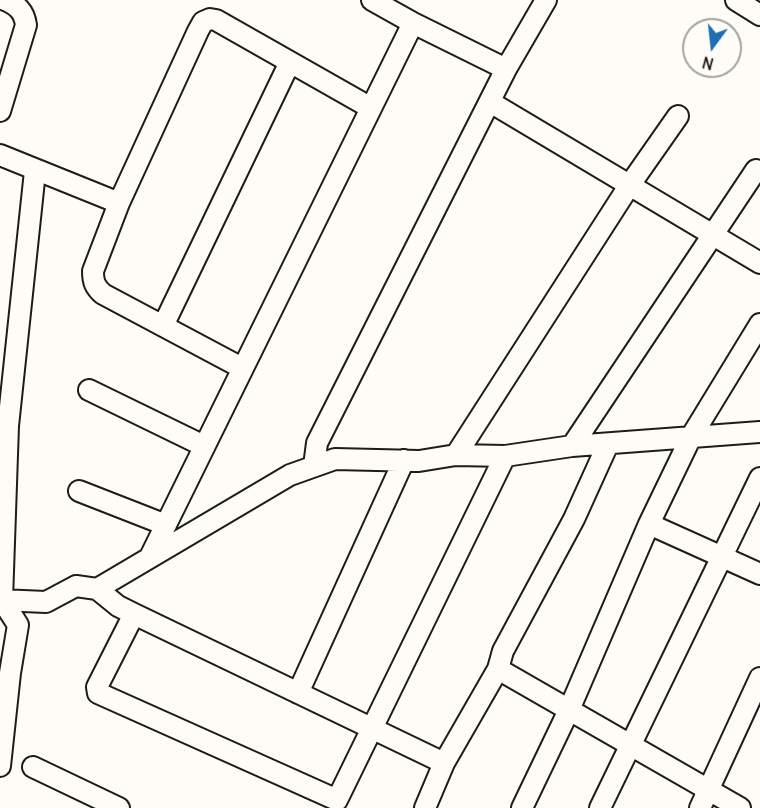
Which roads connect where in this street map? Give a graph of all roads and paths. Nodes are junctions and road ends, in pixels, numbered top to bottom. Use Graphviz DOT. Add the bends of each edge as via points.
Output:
graph roads {
  1 [pos="5,0"];
  2 [pos="372,0"];
  3 [pos="546,0"];
  4 [pos="29,8"];
  5 [pos="413,23"];
  6 [pos="290,62"];
  7 [pos="506,69"];
  8 [pos="490,102"];
  9 [pos="371,108"];
  10 [pos="0,111"];
  11 [pos="678,116"];
  12 [pos="0,156"];
  13 [pos="756,170"];
  14 [pos="35,171"];
  15 [pos="629,186"];
  16 [pos="119,203"];
  17 [pos="711,235"];
  18 [pos="760,263"];
  19 [pos="760,324"];
  20 [pos="163,326"];
  21 [pos="242,368"];
  22 [pos="89,390"];
  23 [pos="4,426"];
  24 [pos="760,432"];
  25 [pos="691,437"];
  26 [pos="608,444"];
  27 [pos="204,446"];
  28 [pos="572,446"];
  29 [pos="456,456"];
  30 [pos="505,456"];
  31 [pos="404,460"];
  32 [pos="314,466"];
  33 [pos="760,478"];
  34 [pos="79,491"];
  35 [pos="648,524"];
  36 [pos="166,525"];
  37 [pos="152,555"];
  38 [pos="722,557"];
  39 [pos="760,574"];
  40 [pos="97,589"];
  41 [pos="1,600"];
  42 [pos="134,614"];
  43 [pos="498,669"];
  44 [pos="760,678"];
  45 [pos="298,693"];
  46 [pos="569,710"];
  47 [pos="373,728"];
  48 [pos="630,745"];
  49 [pos="444,763"];
  50 [pos="0,766"];
  51 [pos="33,768"];
  52 [pos="709,790"];
  53 [pos="119,808"];
  54 [pos="425,808"];
  55 [pos="522,808"];
  56 [pos="600,808"];
  57 [pos="700,808"];
  58 [pos="740,808"];
  1 -- 4 [label="street" via="19,8"];
  2 -- 5 [label="street"];
  3 -- 7 [label="street"];
  4 -- 10 [label="street"];
  5 -- 7 [label="street"];
  5 -- 9 [label="street"];
  6 -- 9 [label="street"];
  6 -- 16 [label="street" via="216,20 203,22"];
  6 -- 20 [label="street"];
  7 -- 8 [label="street"];
  8 -- 15 [label="street"];
  8 -- 32 [label="street" via="317,443"];
  9 -- 21 [label="street"];
  11 -- 15 [label="street"];
  12 -- 14 [label="street"];
  13 -- 17 [label="street"];
  14 -- 16 [label="street"];
  14 -- 23 [label="street"];
  15 -- 17 [label="street"];
  15 -- 29 [label="street"];
  16 -- 20 [label="street" via="93,271 95,288"];
  17 -- 18 [label="street"];
  17 -- 28 [label="street"];
  19 -- 25 [label="street"];
  20 -- 21 [label="street"];
  21 -- 27 [label="street"];
  22 -- 27 [label="street"];
  23 -- 41 [label="street"];
  24 -- 25 [label="street"];
  25 -- 26 [label="street"];
  25 -- 35 [label="street"];
  26 -- 28 [label="street"];
  26 -- 43 [label="street" via="574,519 503,651"];
  27 -- 36 [label="street"];
  28 -- 30 [label="street"];
  29 -- 30 [label="street"];
  29 -- 31 [label="street"];
  30 -- 47 [label="street"];
  31 -- 32 [label="street" via="335,459"];
  31 -- 45 [label="street"];
  32 -- 37 [label="street" via="290,475"];
  33 -- 38 [label="street"];
  34 -- 36 [label="street"];
  35 -- 38 [label="street"];
  35 -- 46 [label="street"];
  36 -- 37 [label="street"];
  37 -- 40 [label="street"];
  38 -- 39 [label="street"];
  38 -- 48 [label="street"];
  40 -- 41 [label="street" via="76,586 45,602"];
  40 -- 42 [label="street"];
  41 -- 50 [label="street" via="18,626"];
  42 -- 45 [label="street"];
  42 -- 47 [label="street" via="97,687 98,693 337,800"];
  43 -- 46 [label="street"];
  43 -- 49 [label="street"];
  44 -- 52 [label="street"];
  45 -- 47 [label="street"];
  46 -- 48 [label="street"];
  46 -- 55 [label="street"];
  47 -- 49 [label="street"];
  48 -- 52 [label="street"];
  48 -- 56 [label="street"];
  49 -- 54 [label="street"];
  51 -- 53 [label="street"];
  52 -- 57 [label="street"];
  52 -- 58 [label="street"];
}
